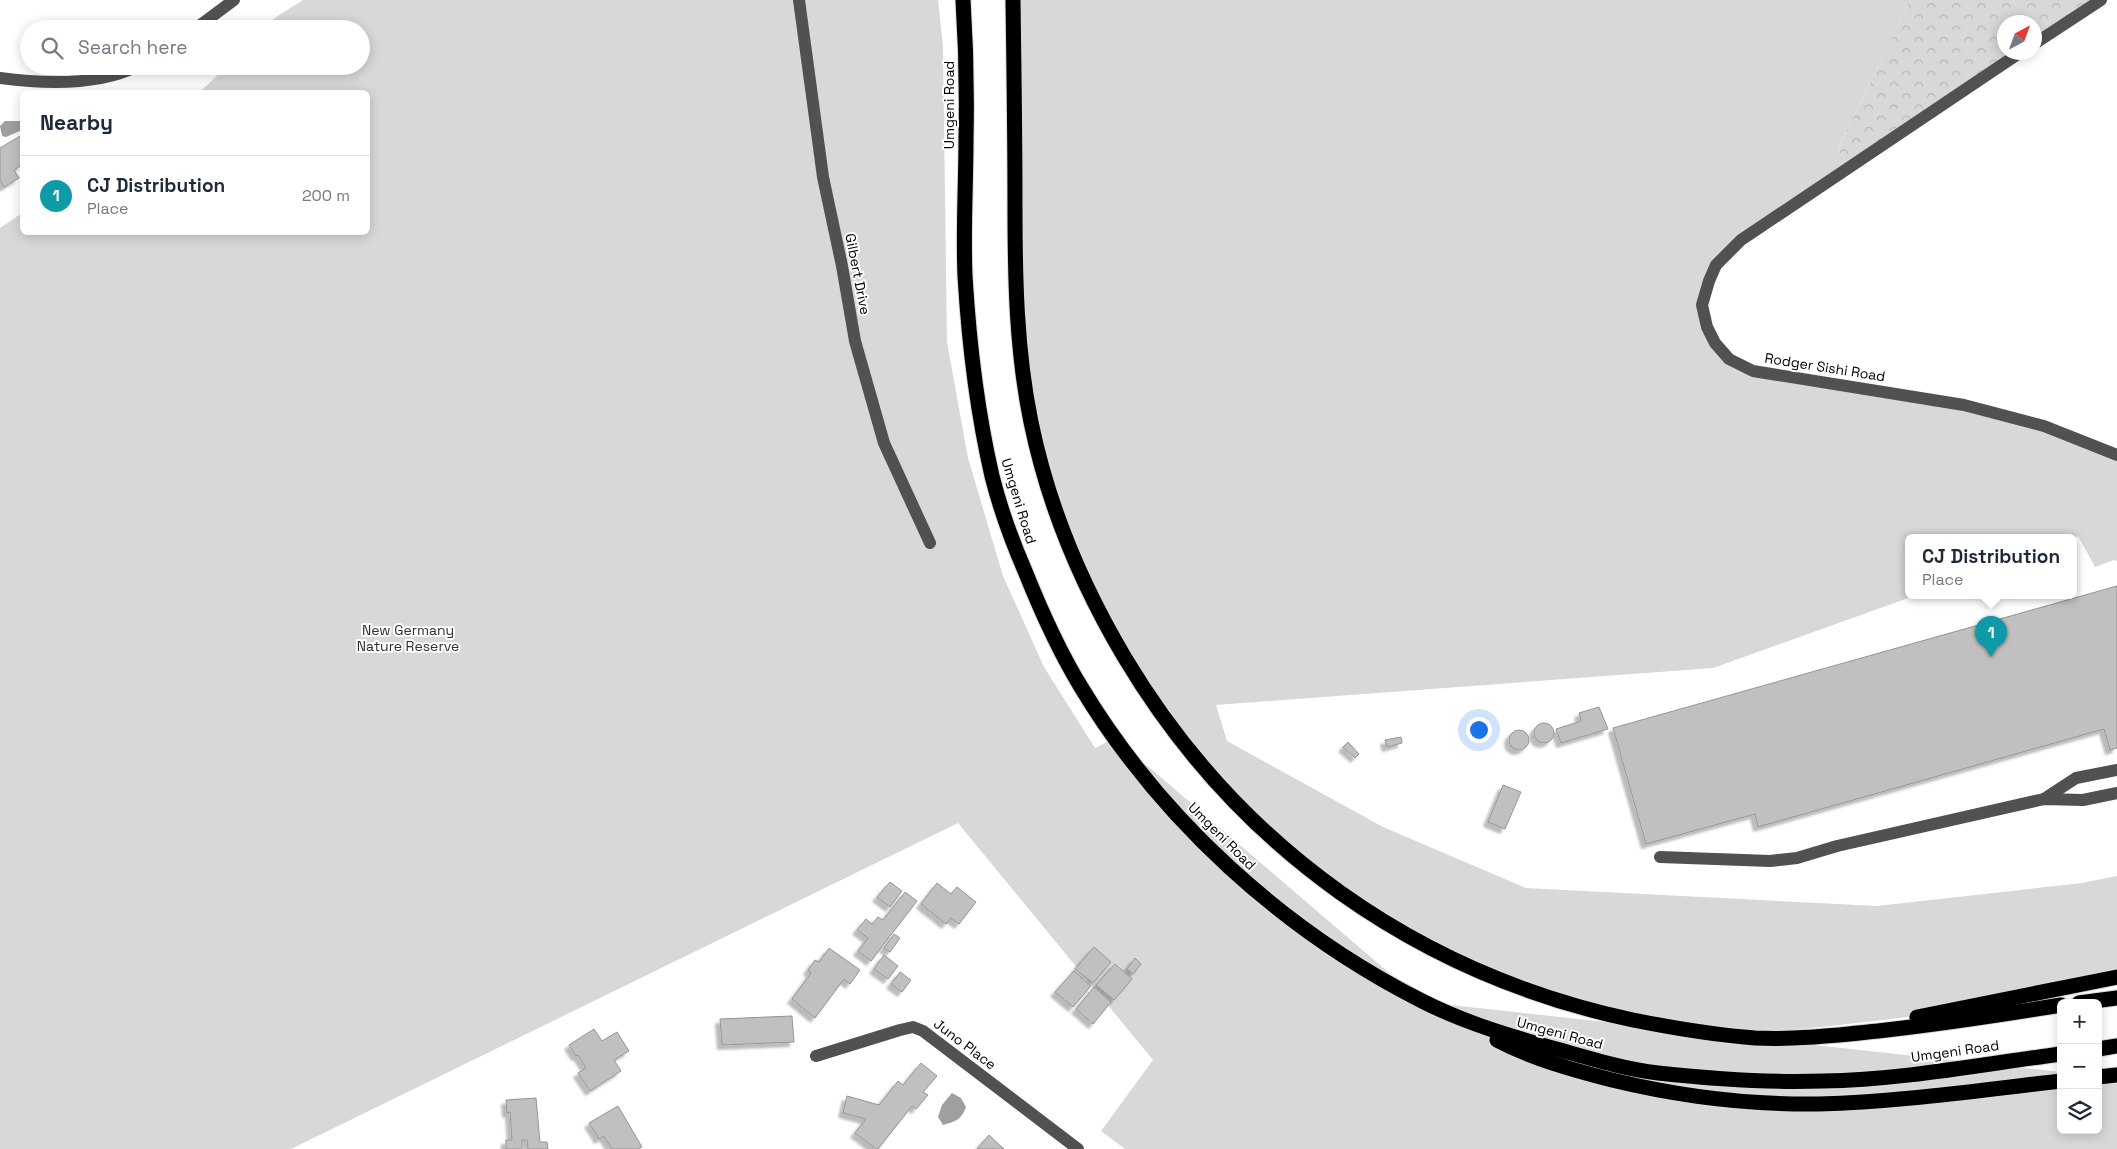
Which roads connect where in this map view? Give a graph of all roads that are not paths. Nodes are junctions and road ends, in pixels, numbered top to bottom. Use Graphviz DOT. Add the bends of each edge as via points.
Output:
graph roads {
  1 [pos="234,0"];
  2 [pos="799,0"];
  3 [pos="963,0"];
  4 [pos="1013,0"];
  5 [pos="2101,0"];
  6 [pos="208,20"];
  7 [pos="2042,39"];
  8 [pos="2009,60"];
  9 [pos="116,75"];
  10 [pos="0,78"];
  11 [pos="2117,455"];
  12 [pos="930,543"];
  13 [pos="2117,770"];
  14 [pos="2117,793"];
  15 [pos="2044,799"];
  16 [pos="1660,857"];
  17 [pos="2117,977"];
  18 [pos="2117,998"];
  19 [pos="2102,1000"];
  20 [pos="1424,1002"];
  21 [pos="2057,1006"];
  22 [pos="1757,1038"];
  23 [pos="2117,1046"];
  24 [pos="2102,1048"];
  25 [pos="2057,1055"];
  26 [pos="816,1056"];
  27 [pos="2117,1075"];
  28 [pos="2102,1077"];
  29 [pos="2057,1081"];
  30 [pos="1078,1149"];
  1 -- 6 [label="street"];
  2 -- 12 [label="street, Gilbert Drive" via="823,177 855,341 884,443"];
  3 -- 20 [label="highway, Umgeni Road" via="965,274 980,418 1013,542 1042,614 1080,686 1115,738 1159,793 1224,864 1288,918 1352,961"];
  4 -- 22 [label="highway" via="1015,287 1020,359 1031,424 1050,494 1083,581 1103,621 1164,719 1226,793 1281,847 1382,922 1453,961 1538,995 1609,1014 1678,1029"];
  5 -- 7 [label="street"];
  8 -- 11 [label="street, Rodger Sishi Road" via="1741,240 1716,266 1709,281 1702,305 1707,327 1729,359 1753,371 1964,405 2044,426"];
  9 -- 10 [label="street" via="72,82"];
  13 -- 15 [label="street" via="2076,778"];
  14 -- 15 [label="street" via="2083,800"];
  15 -- 16 [label="street" via="1837,846 1798,858 1770,861"];
  17 -- 22 [label="highway" via="1903,1020"];
  18 -- 19 [label="highway"];
  20 -- 25 [label="highway, Umgeni Road" via="1506,1036 1577,1055 1653,1072 1734,1080 1836,1081"];
  20 -- 29 [label="highway" via="1514,1049 1575,1071 1636,1086 1699,1096 1818,1104 1926,1097"];
  21 -- 22 [label="highway" via="1838,1035"];
  23 -- 24 [label="highway"];
  26 -- 30 [label="street, Juno Place" via="913,1027 923,1031"];
  27 -- 28 [label="highway"];
}
